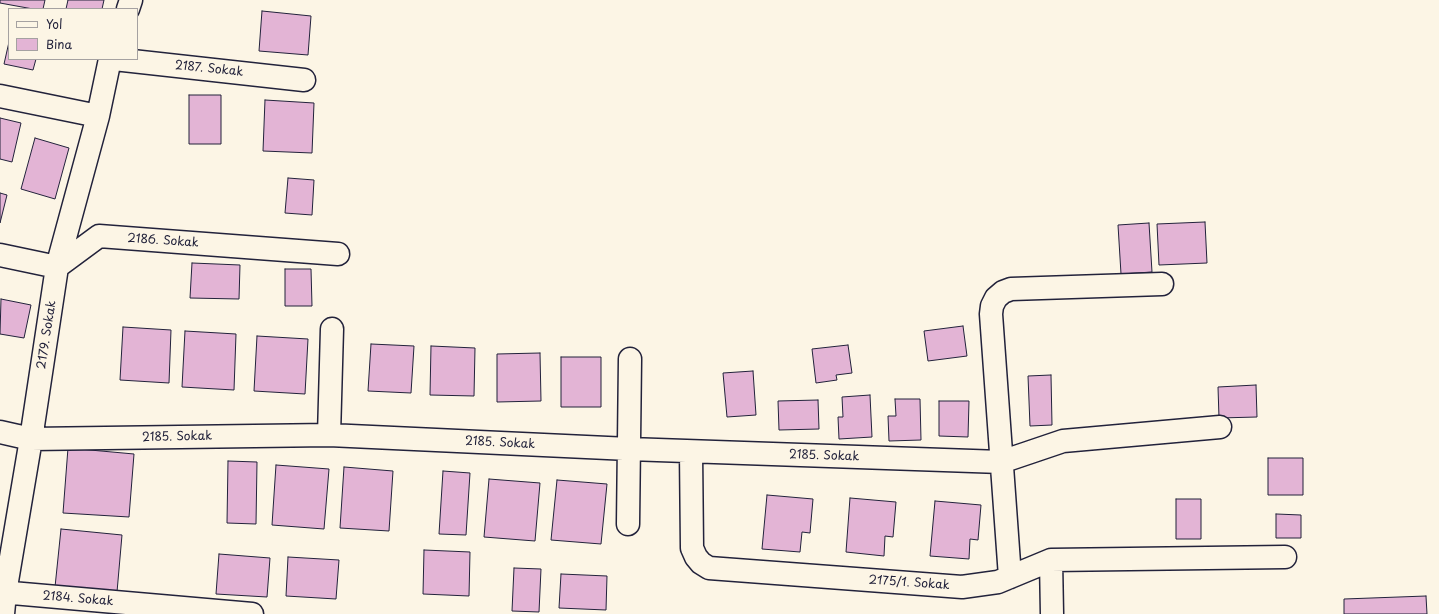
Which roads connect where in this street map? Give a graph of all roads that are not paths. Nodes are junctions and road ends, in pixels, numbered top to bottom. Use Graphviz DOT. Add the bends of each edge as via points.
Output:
graph roads {
  1 [pos="110,60"];
  2 [pos="123,60"];
  3 [pos="304,80"];
  4 [pos="0,96"];
  5 [pos="98,116"];
  6 [pos="338,254"];
  7 [pos="0,255"];
  8 [pos="57,266"];
  9 [pos="1162,284"];
  10 [pos="332,329"];
  11 [pos="630,359"];
  12 [pos="1220,427"];
  13 [pos="0,432"];
  14 [pos="330,434"];
  15 [pos="31,439"];
  16 [pos="629,449"];
  17 [pos="691,452"];
  18 [pos="1001,462"];
  19 [pos="628,524"];
  20 [pos="1285,557"];
  21 [pos="1051,560"];
  22 [pos="1010,577"];
  23 [pos="3,600"];
  24 [pos="252,614"];
  25 [pos="1052,614"];
  1 -- 5 [label="street, 2179. Sokak"];
  2 -- 3 [label="street, 2187. Sokak"];
  4 -- 5 [label="street"];
  5 -- 8 [label="street, 2179. Sokak"];
  6 -- 8 [label="street, 2186. Sokak" via="99,236"];
  7 -- 8 [label="street"];
  8 -- 15 [label="street, 2179. Sokak"];
  9 -- 18 [label="street" via="1011,289 996,298 991,314"];
  10 -- 14 [label="street"];
  11 -- 16 [label="street"];
  12 -- 18 [label="street" via="1063,440"];
  13 -- 15 [label="street, 2185. Sokak"];
  14 -- 15 [label="street, 2185. Sokak"];
  14 -- 16 [label="street, 2185. Sokak"];
  15 -- 23 [label="street, 2179. Sokak"];
  16 -- 17 [label="street, 2185. Sokak"];
  16 -- 19 [label="street"];
  17 -- 18 [label="street, 2185. Sokak"];
  17 -- 22 [label="street, 2175/1. Sokak" via="692,548 699,560 709,568 962,587"];
  18 -- 22 [label="street"];
  20 -- 21 [label="street"];
  21 -- 22 [label="street, 2175/1. Sokak"];
  21 -- 25 [label="street"];
  23 -- 24 [label="street, 2184. Sokak"];
}
